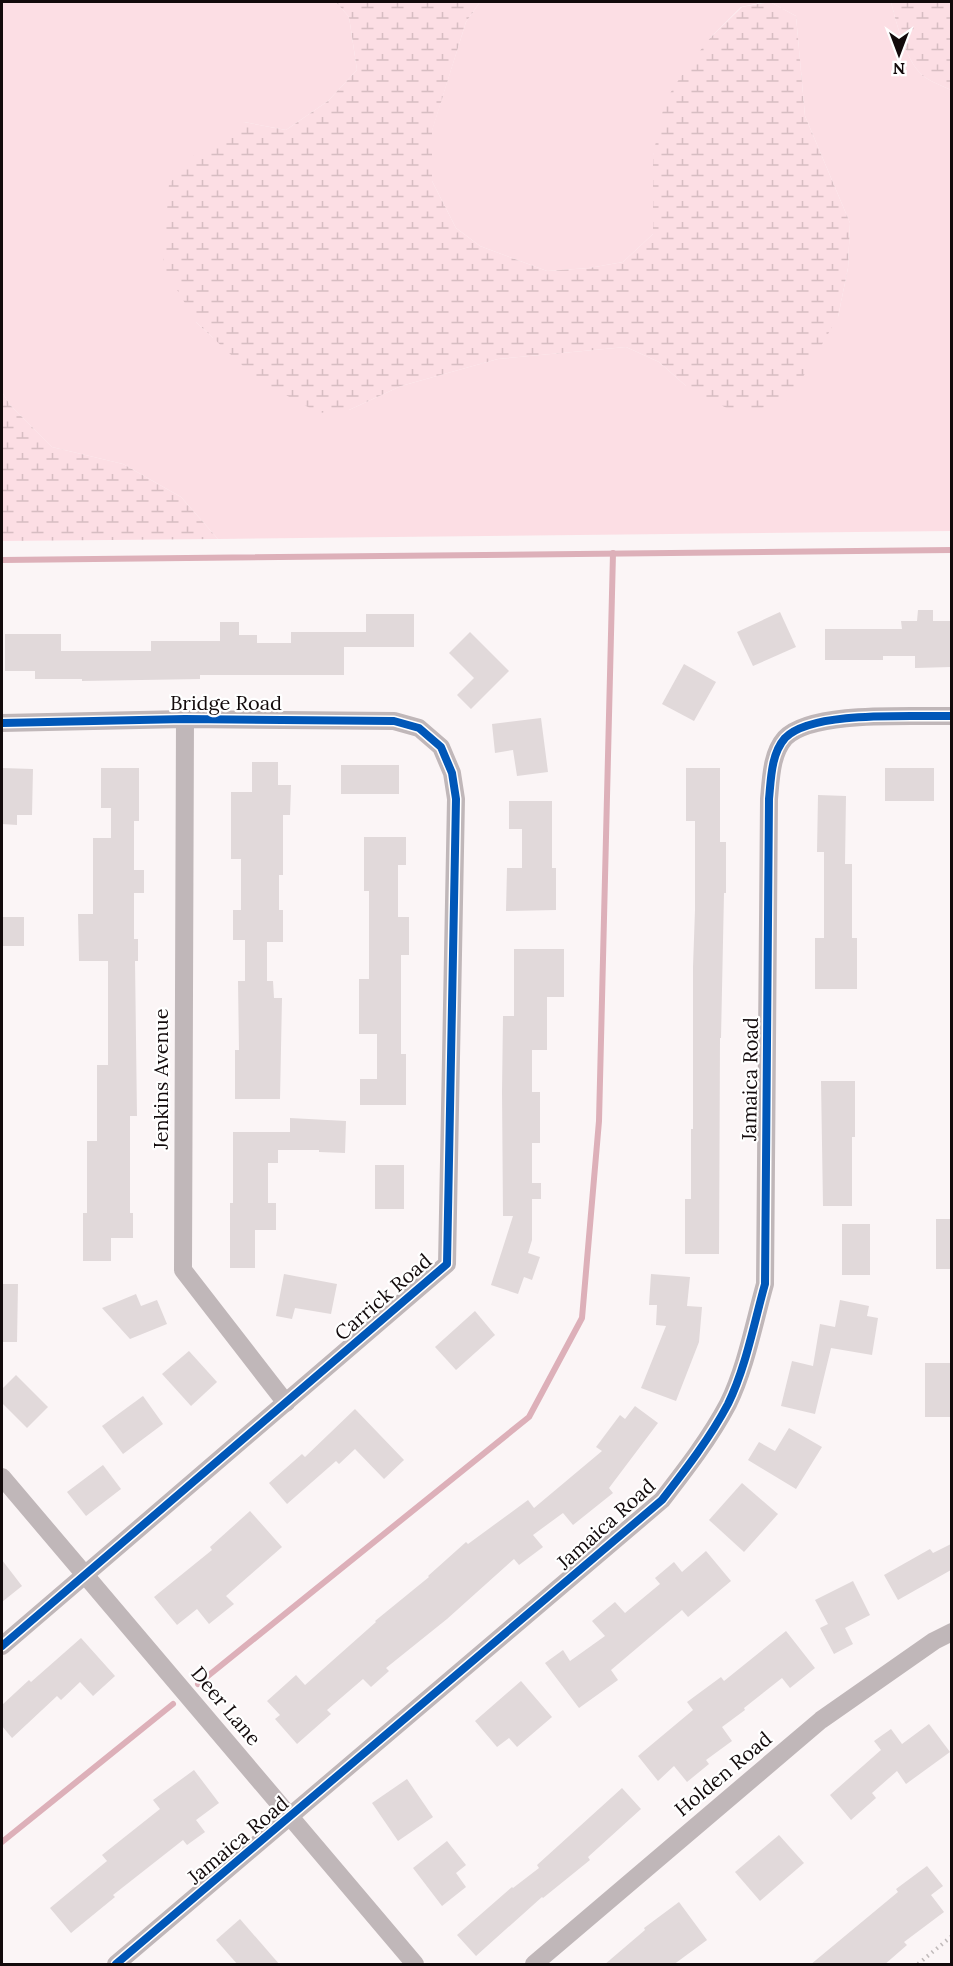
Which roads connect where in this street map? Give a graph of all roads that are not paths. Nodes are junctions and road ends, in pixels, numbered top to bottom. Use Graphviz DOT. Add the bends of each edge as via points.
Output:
graph roads {
  1 [pos="951,716"];
  2 [pos="184,719"];
  3 [pos="2,723"];
  4 [pos="441,747"];
  5 [pos="286,1403"];
  6 [pos="2,1478"];
  7 [pos="85,1576"];
  8 [pos="951,1632"];
  9 [pos="2,1646"];
  10 [pos="290,1817"];
  11 [pos="116,1965"];
  12 [pos="415,1965"];
  13 [pos="534,1965"];
  1 -- 10 [label="street, Jamaica Road" via="837,718 802,726 785,739 772,765 765,1284 728,1403 694,1460 662,1500"];
  2 -- 3 [label="street, Bridge Road"];
  2 -- 4 [label="street, Bridge Road" via="394,721 419,728"];
  2 -- 5 [label="street, Jenkins Avenue" via="183,1270"];
  4 -- 5 [label="street, Carrick Road" via="452,773 456,799 447,1264"];
  5 -- 7 [label="street, Carrick Road"];
  6 -- 7 [label="street, Deer Lane"];
  7 -- 9 [label="street, Carrick Road"];
  7 -- 10 [label="street, Deer Lane"];
  8 -- 13 [label="street, Holden Road" via="821,1720"];
  10 -- 11 [label="street, Jamaica Road"];
  10 -- 12 [label="street, Deer Lane"];
}
